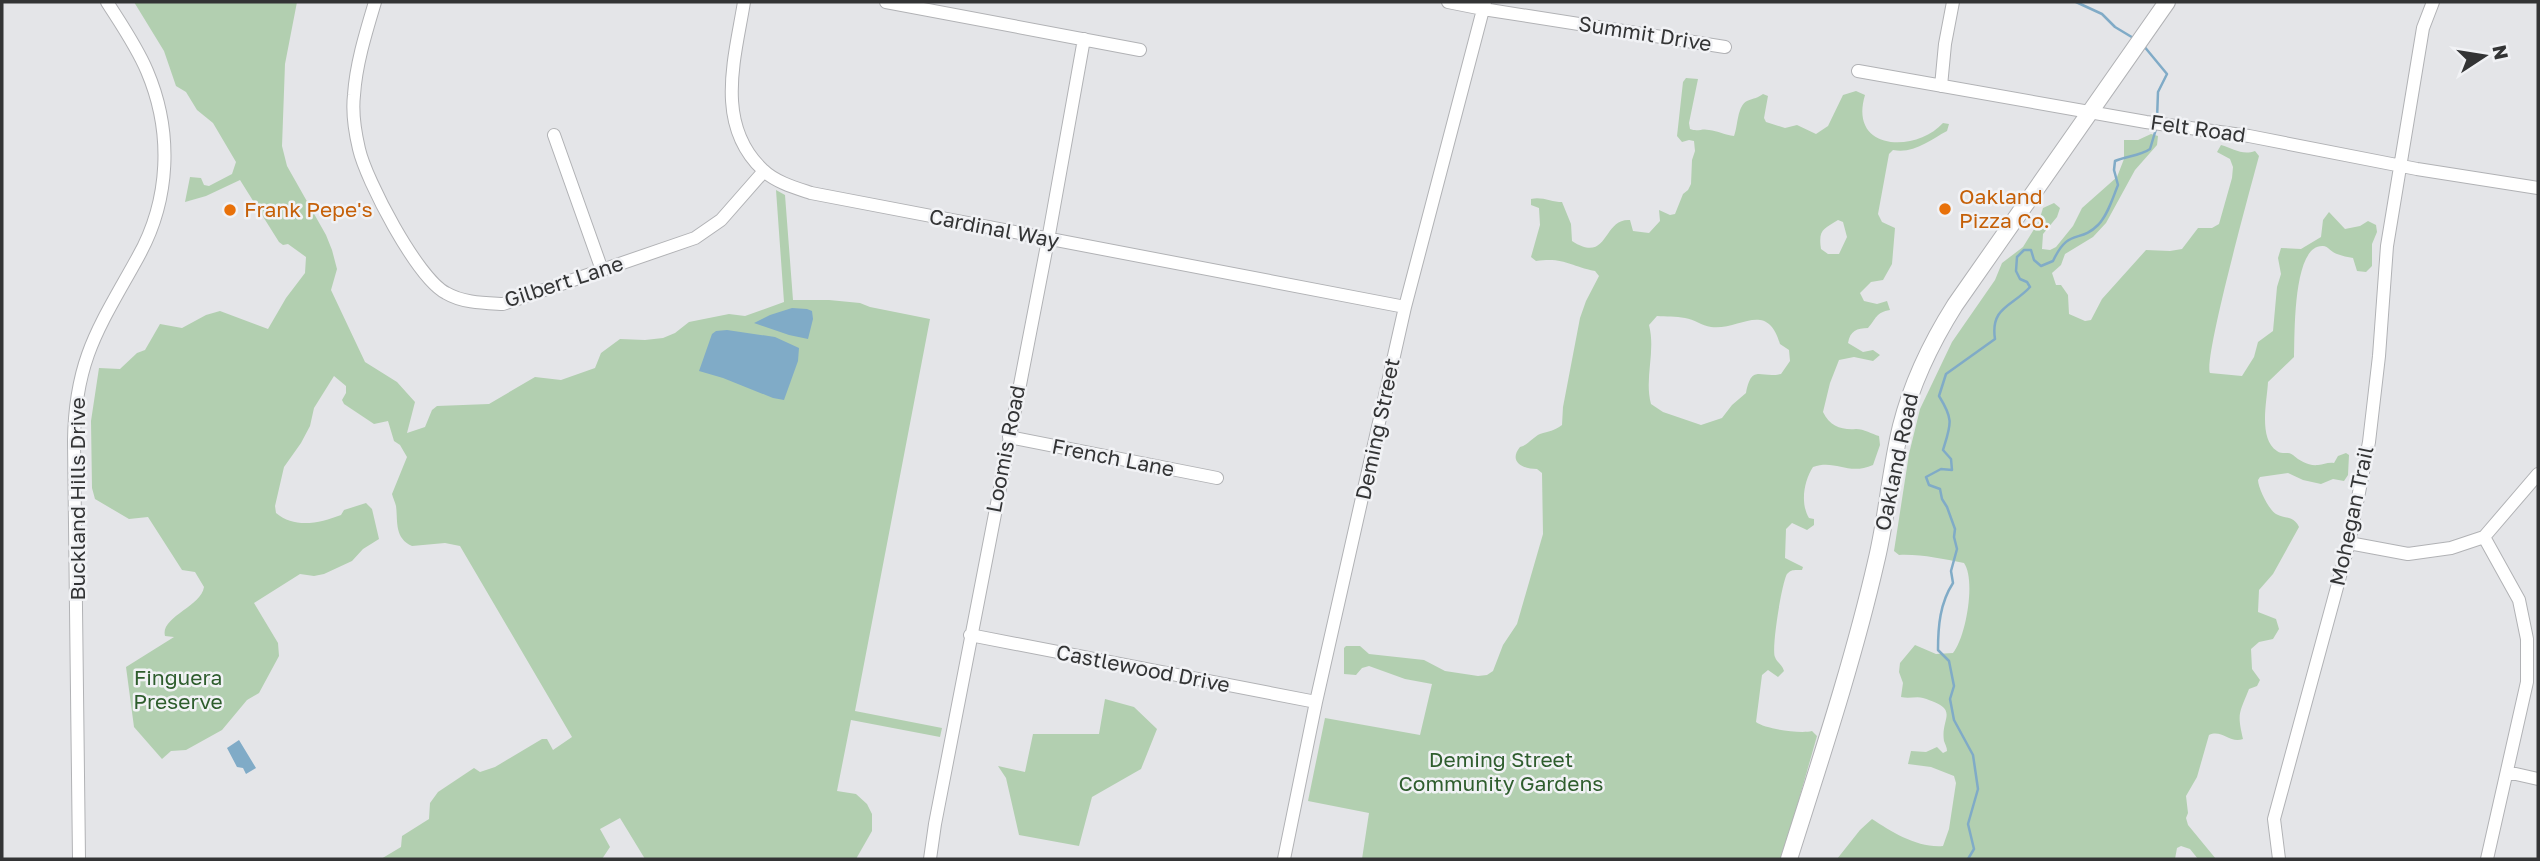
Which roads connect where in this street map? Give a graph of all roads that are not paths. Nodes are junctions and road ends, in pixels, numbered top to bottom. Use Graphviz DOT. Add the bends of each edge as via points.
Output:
graph roads {
  1 [pos="107,2"];
  2 [pos="375,2"];
  3 [pos="744,2"];
  4 [pos="886,2"];
  5 [pos="1448,2"];
  6 [pos="1953,2"];
  7 [pos="2166,2"];
  8 [pos="2433,2"];
  9 [pos="1484,6"];
  10 [pos="1084,39"];
  11 [pos="1725,47"];
  12 [pos="1140,50"];
  13 [pos="1858,71"];
  14 [pos="1941,86"];
  15 [pos="2090,111"];
  16 [pos="554,135"];
  17 [pos="2399,165"];
  18 [pos="764,171"];
  19 [pos="2538,188"];
  20 [pos="1048,240"];
  21 [pos="602,270"];
  22 [pos="1405,307"];
  23 [pos="1009,438"];
  24 [pos="2538,474"];
  25 [pos="1217,478"];
  26 [pos="2484,537"];
  27 [pos="2349,543"];
  28 [pos="970,635"];
  29 [pos="1316,702"];
  30 [pos="2507,772"];
  31 [pos="2538,779"];
  32 [pos="79,859"];
  33 [pos="930,859"];
  34 [pos="1283,859"];
  35 [pos="1789,859"];
  36 [pos="2279,859"];
  37 [pos="2487,859"];
  1 -- 32 [label="street, Buckland Hills Drive" via="152,84 162,123 164,160 160,200 150,232 94,335 76,402"];
  2 -- 21 [label="street, Gilbert Lane" via="354,96 359,149 369,181 422,270 444,293 474,303 503,304"];
  3 -- 18 [label="street, Cardinal Way" via="730,89 732,110 747,150"];
  4 -- 10 [label="street"];
  5 -- 9 [label="street, Summit Drive"];
  6 -- 14 [label="street"];
  7 -- 15 [label="main road, Oakland Road"];
  8 -- 17 [label="street, Mohegan Trail" via="2423,28"];
  9 -- 11 [label="street, Summit Drive"];
  9 -- 22 [label="street, Deming Street"];
  10 -- 12 [label="street"];
  10 -- 20 [label="street, Loomis Road"];
  13 -- 14 [label="street, Felt Road"];
  14 -- 15 [label="street, Felt Road"];
  15 -- 17 [label="street, Felt Road"];
  15 -- 35 [label="main road, Oakland Road" via="1955,305 1915,381 1857,636"];
  16 -- 21 [label="street"];
  17 -- 19 [label="street, Felt Road"];
  17 -- 27 [label="street, Mohegan Trail" via="2369,442"];
  18 -- 20 [label="street, Cardinal Way" via="811,194"];
  18 -- 21 [label="street, Gilbert Lane" via="721,220 695,238"];
  20 -- 22 [label="street, Cardinal Way"];
  20 -- 23 [label="street, Loomis Road"];
  22 -- 29 [label="street, Deming Street"];
  23 -- 25 [label="street, French Lane"];
  23 -- 28 [label="street, Loomis Road"];
  24 -- 26 [label="street"];
  26 -- 27 [label="street" via="2451,548 2408,554"];
  26 -- 30 [label="street" via="2519,600 2527,639 2527,682"];
  27 -- 36 [label="street, Mohegan Trail" via="2274,819"];
  28 -- 29 [label="street, Castlewood Drive"];
  28 -- 33 [label="street, Loomis Road"];
  29 -- 34 [label="street, Deming Street"];
  30 -- 31 [label="street"];
  30 -- 37 [label="street"];
}
